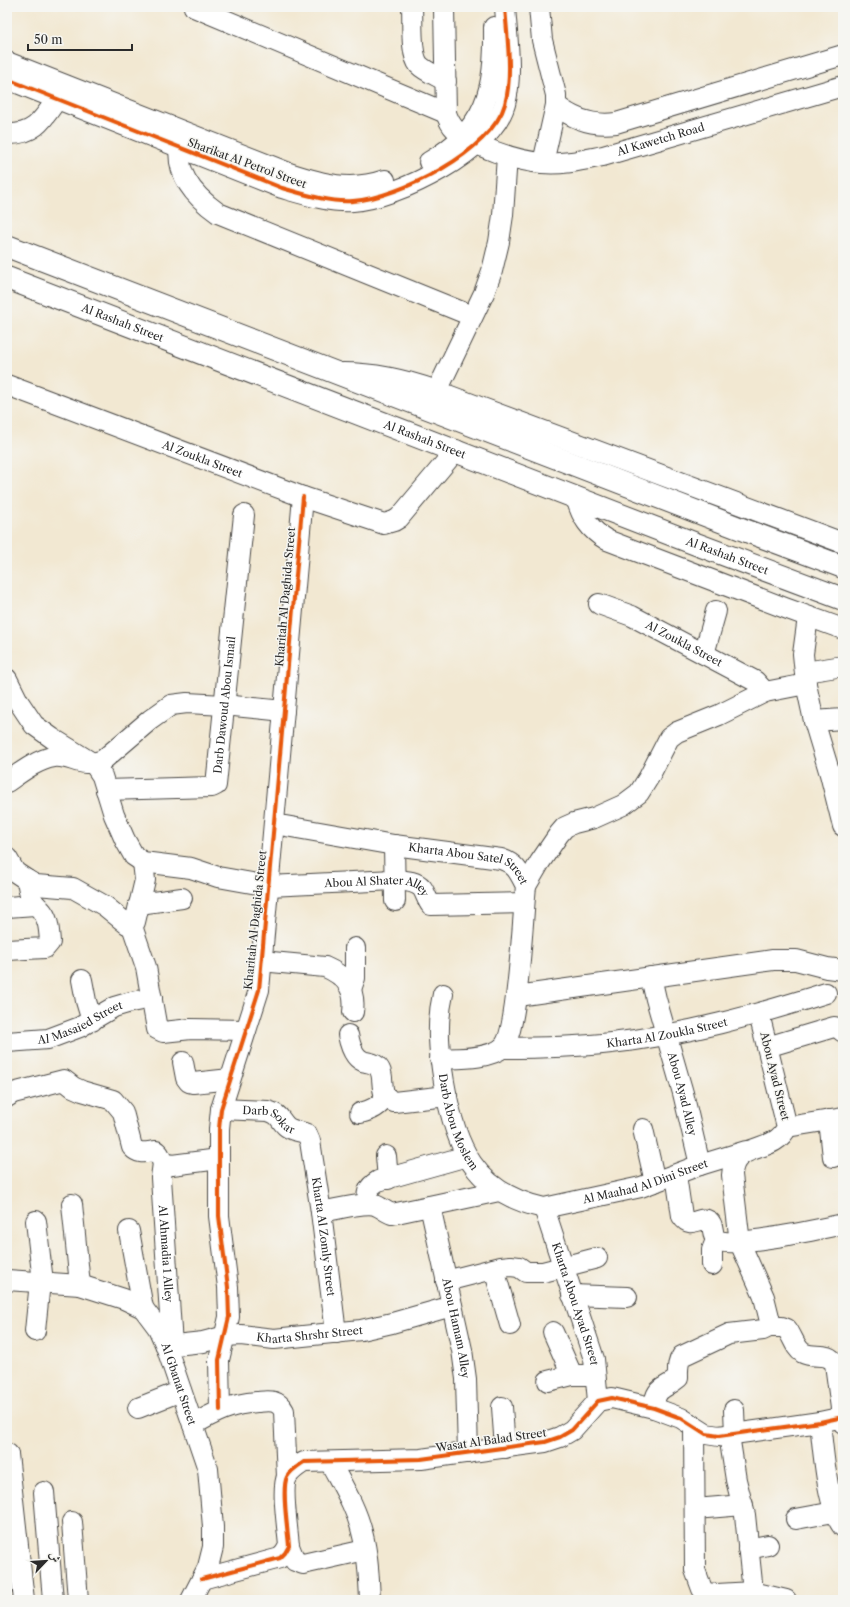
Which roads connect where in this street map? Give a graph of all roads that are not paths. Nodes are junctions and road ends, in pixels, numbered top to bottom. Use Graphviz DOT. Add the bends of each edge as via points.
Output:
graph roads {
  1 [pos="194,7"];
  2 [pos="412,7"];
  3 [pos="444,7"];
  4 [pos="493,7"];
  5 [pos="505,7"];
  6 [pos="539,7"];
  7 [pos="843,55"];
  8 [pos="7,62"];
  9 [pos="7,79"];
  10 [pos="446,81"];
  11 [pos="843,86"];
  12 [pos="57,99"];
  13 [pos="556,105"];
  14 [pos="446,113"];
  15 [pos="7,134"];
  16 [pos="471,139"];
  17 [pos="181,140"];
  18 [pos="507,156"];
  19 [pos="543,163"];
  20 [pos="7,246"];
  21 [pos="7,278"];
  22 [pos="472,316"];
  23 [pos="335,373"];
  24 [pos="7,385"];
  25 [pos="437,390"];
  26 [pos="456,450"];
  27 [pos="303,497"];
  28 [pos="576,497"];
  29 [pos="244,515"];
  30 [pos="843,543"];
  31 [pos="843,567"];
  32 [pos="843,599"];
  33 [pos="599,604"];
  34 [pos="716,611"];
  35 [pos="808,617"];
  36 [pos="843,629"];
  37 [pos="704,654"];
  38 [pos="843,666"];
  39 [pos="805,678"];
  40 [pos="7,679"];
  41 [pos="765,692"];
  42 [pos="224,705"];
  43 [pos="284,711"];
  44 [pos="843,719"];
  45 [pos="814,721"];
  46 [pos="94,764"];
  47 [pos="837,774"];
  48 [pos="7,782"];
  49 [pos="106,790"];
  50 [pos="274,824"];
  51 [pos="843,824"];
  52 [pos="394,845"];
  53 [pos="7,858"];
  54 [pos="144,862"];
  55 [pos="27,880"];
  56 [pos="394,880"];
  57 [pos="269,886"];
  58 [pos="525,894"];
  59 [pos="182,898"];
  60 [pos="395,901"];
  61 [pos="139,904"];
  62 [pos="35,905"];
  63 [pos="7,907"];
  64 [pos="132,926"];
  65 [pos="355,948"];
  66 [pos="7,950"];
  67 [pos="261,961"];
  68 [pos="843,970"];
  69 [pos="651,977"];
  70 [pos="82,980"];
  71 [pos="351,989"];
  72 [pos="826,993"];
  73 [pos="443,994"];
  74 [pos="517,996"];
  75 [pos="152,998"];
  76 [pos="353,1012"];
  77 [pos="759,1014"];
  78 [pos="92,1021"];
  79 [pos="246,1030"];
  80 [pos="843,1032"];
  81 [pos="348,1035"];
  82 [pos="666,1035"];
  83 [pos="7,1042"];
  84 [pos="768,1047"];
  85 [pos="502,1048"];
  86 [pos="440,1059"];
  87 [pos="184,1062"];
  88 [pos="230,1079"];
  89 [pos="386,1096"];
  90 [pos="447,1096"];
  91 [pos="7,1097"];
  92 [pos="221,1109"];
  93 [pos="360,1113"];
  94 [pos="836,1119"];
  95 [pos="787,1127"];
  96 [pos="643,1129"];
  97 [pos="310,1142"];
  98 [pos="746,1151"];
  99 [pos="386,1156"];
  100 [pos="467,1156"];
  101 [pos="833,1157"];
  102 [pos="219,1159"];
  103 [pos="162,1163"];
  104 [pos="700,1165"];
  105 [pos="676,1175"];
  106 [pos="388,1179"];
  107 [pos="655,1182"];
  108 [pos="499,1191"];
  109 [pos="72,1204"];
  110 [pos="369,1204"];
  111 [pos="430,1206"];
  112 [pos="544,1208"];
  113 [pos="321,1212"];
  114 [pos="36,1221"];
  115 [pos="843,1224"];
  116 [pos="129,1231"];
  117 [pos="716,1240"];
  118 [pos="740,1243"];
  119 [pos="597,1258"];
  120 [pos="712,1265"];
  121 [pos="562,1266"];
  122 [pos="494,1269"];
  123 [pos="7,1280"];
  124 [pos="446,1281"];
  125 [pos="41,1282"];
  126 [pos="80,1285"];
  127 [pos="572,1295"];
  128 [pos="627,1297"];
  129 [pos="452,1306"];
  130 [pos="143,1308"];
  131 [pos="510,1325"];
  132 [pos="769,1327"];
  133 [pos="35,1331"];
  134 [pos="553,1332"];
  135 [pos="336,1333"];
  136 [pos="226,1336"];
  137 [pos="169,1346"];
  138 [pos="572,1375"];
  139 [pos="595,1375"];
  140 [pos="548,1381"];
  141 [pos="181,1391"];
  142 [pos="598,1401"];
  143 [pos="502,1407"];
  144 [pos="138,1408"];
  145 [pos="654,1408"];
  146 [pos="220,1410"];
  147 [pos="734,1410"];
  148 [pos="843,1419"];
  149 [pos="820,1422"];
  150 [pos="192,1425"];
  151 [pos="694,1427"];
  152 [pos="732,1434"];
  153 [pos="505,1448"];
  154 [pos="468,1453"];
  155 [pos="8,1454"];
  156 [pos="330,1462"];
  157 [pos="287,1477"];
  158 [pos="44,1492"];
  159 [pos="742,1505"];
  160 [pos="694,1509"];
  161 [pos="796,1519"];
  162 [pos="839,1520"];
  163 [pos="72,1522"];
  164 [pos="768,1545"];
  165 [pos="289,1546"];
  166 [pos="748,1549"];
  167 [pos="365,1550"];
  168 [pos="202,1579"];
  169 [pos="753,1592"];
  170 [pos="24,1600"];
  171 [pos="53,1600"];
  172 [pos="78,1600"];
  173 [pos="191,1600"];
  174 [pos="370,1600"];
  175 [pos="786,1600"];
  1 -- 14 [label="street"];
  2 -- 10 [label="street" via="416,59 423,68"];
  3 -- 10 [label="street"];
  4 -- 16 [label="street, Sharikat Al Petrol Street" via="494,52 491,85 474,124"];
  5 -- 16 [label="street, Sharikat Al Petrol Street" via="508,83 505,104 498,120"];
  6 -- 13 [label="street" via="542,40 554,84"];
  7 -- 13 [label="street" via="616,123 584,122 573,118"];
  8 -- 17 [label="street, Sharikat Al Petrol Street"];
  9 -- 12 [label="street, Sharikat Al Petrol Street"];
  10 -- 14 [label="street"];
  11 -- 19 [label="street, Al Kawetch Road" via="603,156 573,162"];
  12 -- 15 [label="street" via="39,124 24,132"];
  12 -- 17 [label="street, Sharikat Al Petrol Street"];
  13 -- 19 [label="street"];
  14 -- 16 [label="street" via="454,128"];
  16 -- 17 [label="street, Sharikat Al Petrol Street" via="450,164 413,184 393,192 354,201 305,195 282,188"];
  16 -- 18 [label="street, Al Kawetch Road"];
  17 -- 22 [label="street" via="180,163 184,178 204,204 218,213"];
  18 -- 19 [label="street, Al Kawetch Road"];
  18 -- 22 [label="street" via="499,242 492,272"];
  20 -- 23 [label="main road"];
  21 -- 26 [label="main road, Al Rashah Street"];
  22 -- 25 [label="street"];
  23 -- 25 [label="street" via="372,374"];
  23 -- 31 [label="main road"];
  24 -- 27 [label="street, Al Zoukla Street"];
  25 -- 30 [label="street"];
  26 -- 27 [label="street, Al Zoukla Street" via="394,521 384,524"];
  26 -- 28 [label="main road, Al Rashah Street"];
  27 -- 43 [label="street, Kharitah Al Daghida Street"];
  28 -- 32 [label="main road, Al Rashah Street"];
  28 -- 35 [label="street" via="583,518 607,540"];
  29 -- 42 [label="street, Darb Dawoud Abou Ismail"];
  33 -- 37 [label="street, Al Zoukla Street" via="632,616"];
  34 -- 37 [label="street"];
  35 -- 36 [label="street"];
  35 -- 39 [label="street" via="803,654"];
  37 -- 41 [label="street, Al Zoukla Street" via="755,681"];
  38 -- 39 [label="street"];
  39 -- 41 [label="street"];
  39 -- 45 [label="street"];
  40 -- 46 [label="street" via="34,725"];
  41 -- 58 [label="street" via="669,738 639,793 623,805 565,827 540,862"];
  42 -- 43 [label="street"];
  42 -- 46 [label="street" via="171,705 103,760"];
  42 -- 49 [label="street, Darb Dawoud Abou Ismail" via="216,785"];
  43 -- 50 [label="street, Kharitah Al Daghida Street"];
  44 -- 45 [label="street"];
  45 -- 47 [label="street"];
  46 -- 48 [label="street" via="55,757 44,760"];
  46 -- 49 [label="street" via="102,776"];
  47 -- 51 [label="street"];
  49 -- 54 [label="street" via="125,840 134,856"];
  50 -- 52 [label="street, Kharta Abou Satel Street"];
  50 -- 57 [label="street, Kharitah Al Daghida Street"];
  52 -- 56 [label="street"];
  52 -- 58 [label="street, Kharta Abou Satel Street" via="501,858 511,862 520,873"];
  53 -- 55 [label="street" via="15,872"];
  54 -- 57 [label="street, Abou Al Shater Alley" via="191,868 218,877"];
  54 -- 61 [label="street" via="145,880"];
  55 -- 62 [label="street"];
  55 -- 64 [label="street" via="36,885 73,888 106,906"];
  56 -- 57 [label="street, Abou Al Shater Alley"];
  56 -- 58 [label="street, Abou Al Shater Alley" via="416,883 422,888 425,898 431,905"];
  56 -- 60 [label="street"];
  57 -- 67 [label="street, Kharitah Al Daghida Street"];
  58 -- 74 [label="street, Kharta Abou Satel Street"];
  59 -- 61 [label="street"];
  61 -- 64 [label="street"];
  62 -- 63 [label="street"];
  62 -- 66 [label="street" via="40,908 48,922 50,945 45,948"];
  64 -- 75 [label="street" via="146,967"];
  65 -- 71 [label="street" via="355,978"];
  67 -- 71 [label="street" via="325,967 337,973"];
  67 -- 79 [label="street, Kharitah Al Daghida Street" via="259,990"];
  68 -- 69 [label="street" via="796,960 773,960"];
  69 -- 74 [label="street"];
  69 -- 82 [label="street, Abou Ayad Alley"];
  70 -- 78 [label="street"];
  71 -- 76 [label="street" via="354,1000"];
  72 -- 77 [label="street, Kharta Al Zoukla Street"];
  73 -- 86 [label="street, Darb Abou Moslem" via="439,1025"];
  74 -- 85 [label="street, Kharta Abou Satel Street" via="510,1035"];
  75 -- 78 [label="street, Al Masaied Street" via="114,1007"];
  75 -- 79 [label="street" via="159,1031"];
  77 -- 82 [label="street, Kharta Al Zoukla Street"];
  77 -- 84 [label="street, Abou Ayad Street"];
  78 -- 83 [label="street, Al Masaied Street" via="48,1039"];
  79 -- 88 [label="street, Kharitah Al Daghida Street"];
  80 -- 84 [label="street" via="834,1026"];
  81 -- 89 [label="street" via="359,1058 378,1066 382,1090"];
  82 -- 85 [label="street, Kharta Al Zoukla Street" via="549,1048"];
  82 -- 104 [label="street, Abou Ayad Alley"];
  84 -- 95 [label="street, Abou Ayad Street"];
  85 -- 86 [label="street" via="476,1056"];
  86 -- 90 [label="street, Darb Abou Moslem"];
  87 -- 88 [label="street" via="189,1082"];
  88 -- 92 [label="street, Kharitah Al Daghida Street"];
  89 -- 90 [label="street" via="394,1102"];
  89 -- 93 [label="street" via="381,1104"];
  90 -- 100 [label="street, Darb Abou Moslem" via="457,1137"];
  91 -- 103 [label="street" via="13,1093 64,1080 82,1091 113,1100 123,1112 132,1147 140,1153 156,1152"];
  92 -- 97 [label="street, Darb Sokar" via="275,1113 292,1130 307,1134"];
  92 -- 102 [label="street, Kharitah Al Daghida Street"];
  94 -- 95 [label="street"];
  94 -- 101 [label="street"];
  95 -- 98 [label="street, Abou Ayad Street" via="779,1139 764,1147"];
  96 -- 107 [label="street"];
  97 -- 113 [label="street, Kharta Al Zomly Street"];
  98 -- 104 [label="street, Al Maahad Al Dini Street"];
  98 -- 118 [label="street" via="736,1159 732,1168"];
  99 -- 106 [label="street"];
  100 -- 106 [label="street"];
  100 -- 108 [label="street, Darb Abou Moslem"];
  102 -- 103 [label="street" via="172,1165"];
  102 -- 136 [label="street, Kharitah Al Daghida Street" via="220,1216 228,1287 229,1317"];
  103 -- 137 [label="street, Al Ahmadia 1 Alley"];
  104 -- 105 [label="street, Al Maahad Al Dini Street"];
  105 -- 107 [label="street, Al Maahad Al Dini Street"];
  105 -- 117 [label="street" via="682,1216 689,1223 709,1221"];
  106 -- 110 [label="street" via="372,1185 368,1190"];
  107 -- 112 [label="street, Al Maahad Al Dini Street"];
  108 -- 111 [label="street"];
  108 -- 112 [label="street, Darb Abou Moslem" via="528,1205"];
  109 -- 126 [label="street"];
  110 -- 111 [label="street" via="379,1206 392,1214"];
  110 -- 113 [label="street"];
  111 -- 124 [label="street, Abou Hamam Alley"];
  112 -- 121 [label="street, Kharta Abou Ayad Street"];
  113 -- 135 [label="street, Kharta Al Zomly Street"];
  114 -- 125 [label="street"];
  115 -- 118 [label="street"];
  116 -- 130 [label="street"];
  117 -- 118 [label="street"];
  117 -- 120 [label="street" via="712,1250"];
  118 -- 132 [label="street" via="764,1297"];
  119 -- 121 [label="street"];
  121 -- 122 [label="street" via="534,1273 511,1266"];
  121 -- 127 [label="street, Kharta Abou Ayad Street"];
  122 -- 124 [label="street"];
  122 -- 131 [label="street"];
  123 -- 125 [label="street, Al Gbanat Street"];
  124 -- 129 [label="street, Abou Hamam Alley"];
  125 -- 126 [label="street, Al Gbanat Street"];
  125 -- 133 [label="street"];
  126 -- 130 [label="street, Al Gbanat Street"];
  127 -- 128 [label="street"];
  127 -- 139 [label="street, Kharta Abou Ayad Street" via="594,1359"];
  129 -- 135 [label="street, Kharta Shrshr Street" via="392,1323"];
  129 -- 154 [label="street, Abou Hamam Alley" via="466,1379"];
  130 -- 137 [label="street, Al Gbanat Street"];
  132 -- 145 [label="street" via="729,1334 682,1356 679,1360 678,1378 657,1391"];
  132 -- 148 [label="street" via="787,1329 796,1346 805,1354 827,1356 833,1360"];
  134 -- 138 [label="street"];
  135 -- 136 [label="street, Kharta Shrshr Street" via="274,1339"];
  136 -- 137 [label="street, Kharta Shrshr Street" via="204,1342"];
  136 -- 146 [label="street, Kharitah Al Daghida Street" via="219,1360"];
  137 -- 141 [label="street, Al Gbanat Street"];
  138 -- 139 [label="street"];
  138 -- 140 [label="street"];
  139 -- 142 [label="street, Kharta Abou Ayad Street"];
  141 -- 144 [label="street"];
  141 -- 150 [label="street, Al Gbanat Street"];
  142 -- 145 [label="street" via="612,1398"];
  142 -- 153 [label="street, Wasat Al Balad Street" via="577,1425 560,1437"];
  143 -- 153 [label="street"];
  145 -- 151 [label="street" via="681,1418"];
  146 -- 150 [label="street"];
  146 -- 157 [label="street" via="241,1403 276,1401 281,1405 284,1410"];
  147 -- 152 [label="street"];
  148 -- 149 [label="street"];
  149 -- 152 [label="street"];
  149 -- 162 [label="street" via="830,1495"];
  150 -- 168 [label="street, Al Gbanat Street" via="208,1470 213,1527 208,1567"];
  151 -- 152 [label="street" via="706,1434"];
  151 -- 160 [label="street"];
  152 -- 159 [label="street" via="736,1480"];
  153 -- 154 [label="street, Wasat Al Balad Street"];
  154 -- 156 [label="street, Wasat Al Balad Street" via="421,1459"];
  155 -- 170 [label="street"];
  156 -- 157 [label="street, Wasat Al Balad Street" via="304,1462"];
  156 -- 167 [label="street" via="354,1508"];
  157 -- 165 [label="street" via="284,1489"];
  158 -- 171 [label="street"];
  159 -- 160 [label="street"];
  159 -- 166 [label="street"];
  160 -- 169 [label="street" via="695,1570 702,1589 707,1593 717,1594"];
  161 -- 162 [label="street"];
  163 -- 172 [label="street"];
  164 -- 166 [label="street"];
  165 -- 167 [label="street" via="295,1561 303,1564"];
  165 -- 168 [label="street" via="280,1558"];
  166 -- 169 [label="street"];
  167 -- 174 [label="street"];
  168 -- 173 [label="street, Al Gbanat Street"];
  169 -- 175 [label="street"];
}
